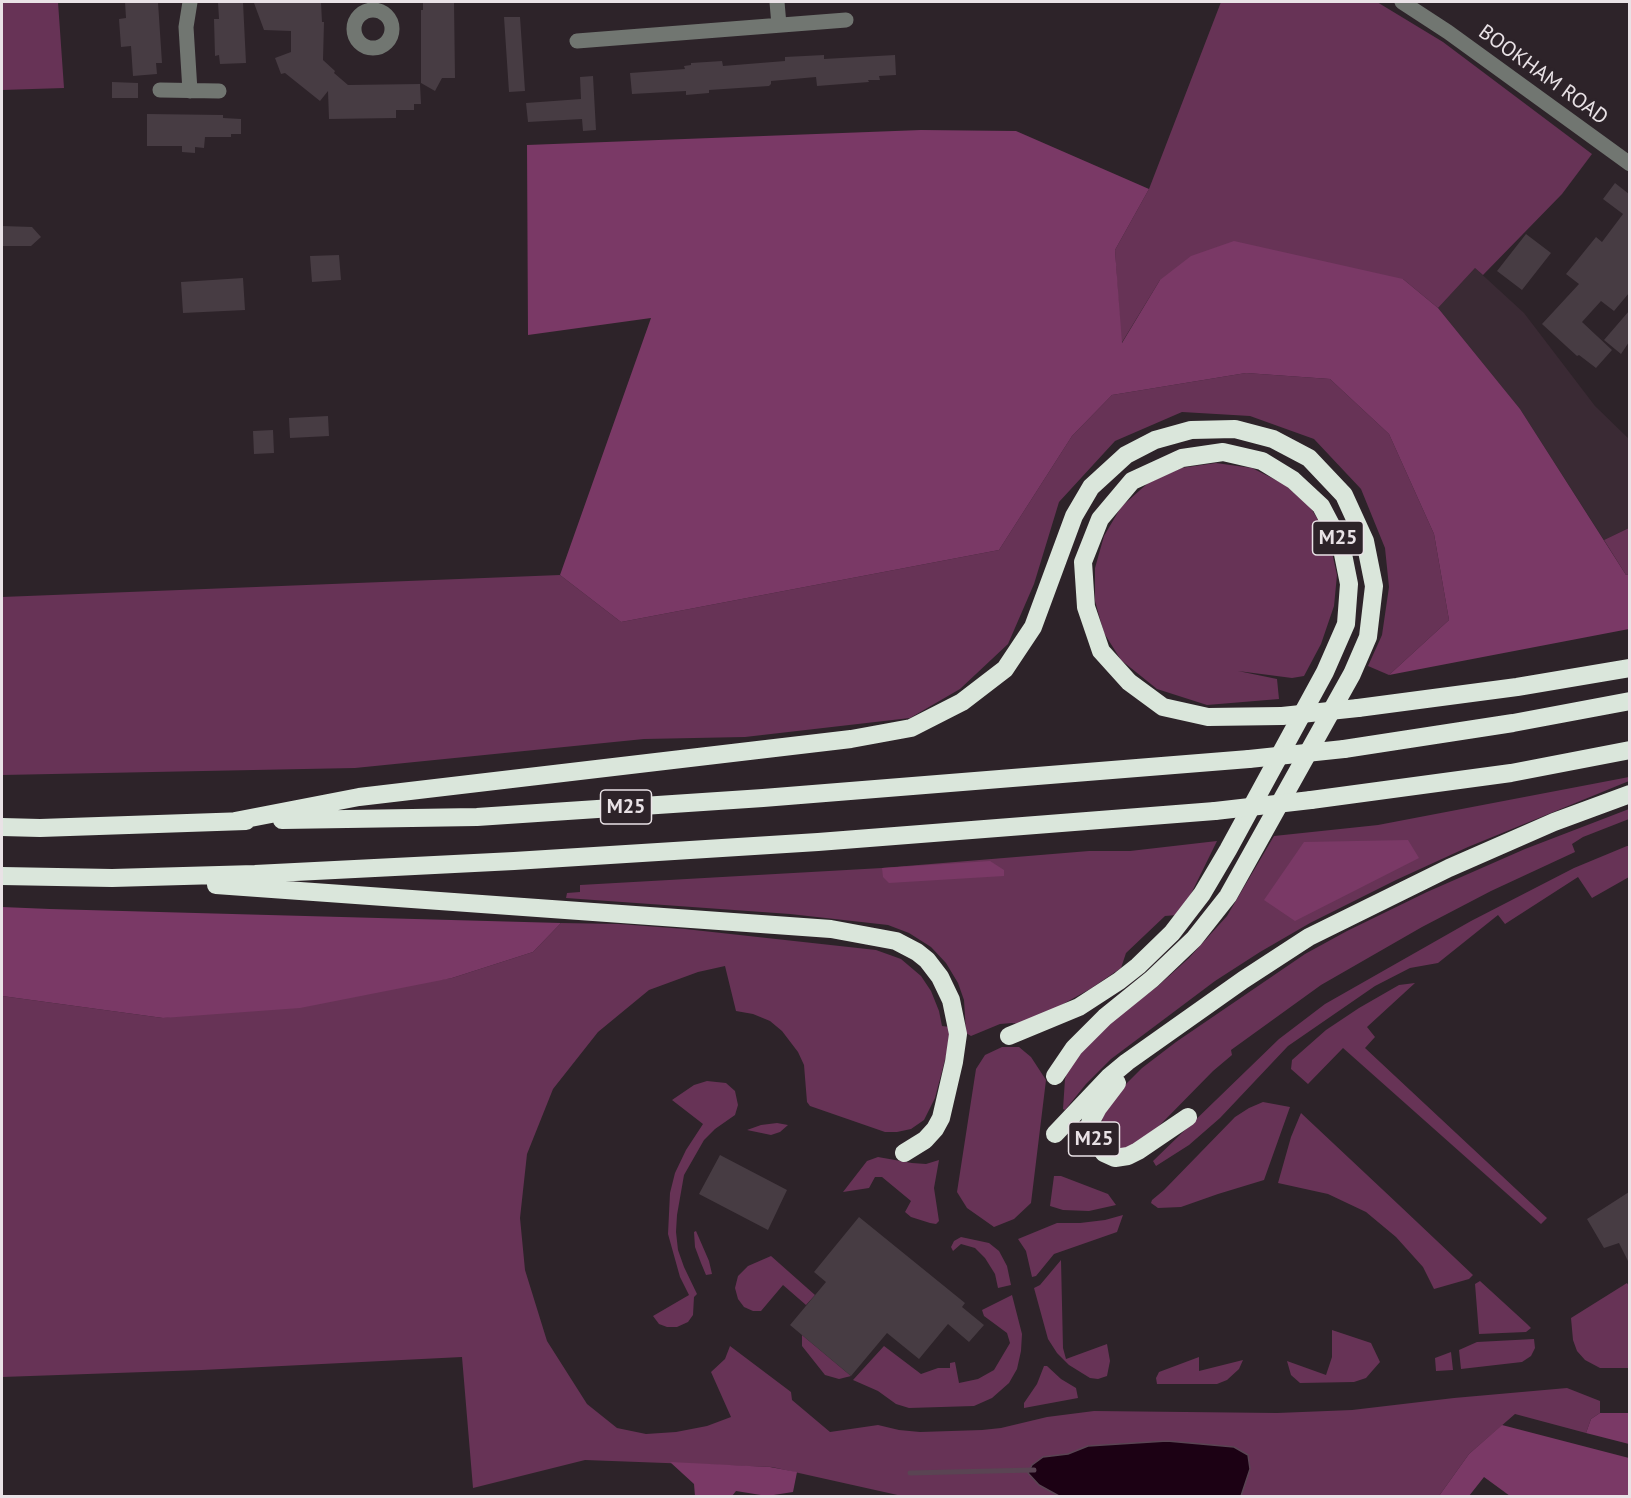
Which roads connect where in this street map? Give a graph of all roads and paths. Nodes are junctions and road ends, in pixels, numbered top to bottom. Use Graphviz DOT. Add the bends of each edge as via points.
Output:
graph roads {
  1 [pos="190,2"];
  2 [pos="777,2"];
  3 [pos="1402,2"];
  4 [pos="846,20"];
  5 [pos="779,25"];
  6 [pos="577,41"];
  7 [pos="160,90"];
  8 [pos="190,91"];
  9 [pos="219,91"];
  10 [pos="1629,164"];
  11 [pos="1629,668"];
  12 [pos="1629,701"];
  13 [pos="1629,750"];
  14 [pos="1629,794"];
  15 [pos="235,821"];
  16 [pos="2,827"];
  17 [pos="2,876"];
  18 [pos="112,878"];
  19 [pos="1009,1036"];
  20 [pos="1151,1046"];
  21 [pos="1055,1076"];
  22 [pos="1188,1117"];
  23 [pos="1054,1134"];
  24 [pos="904,1153"];
  1 -- 8 [label="street" via="186,27"];
  2 -- 5 [label="street"];
  3 -- 10 [label="street, BOOKHAM ROAD"];
  4 -- 5 [label="street"];
  5 -- 6 [label="street"];
  7 -- 8 [label="street"];
  8 -- 9 [label="street"];
  11 -- 19 [label="highway, M25, bridge" via="1517,687 1358,708 1282,716 1208,717 1163,707 1129,682 1101,651 1086,607 1083,562 1100,519 1132,481 1182,458 1223,452 1262,461 1293,480 1321,506 1341,544 1349,584 1346,624 1325,672 1228,850 1202,894 1172,933 1138,966 1079,1007"];
  12 -- 15 [label="highway, M25, bridge" via="1513,723 1249,759 477,817"];
  13 -- 18 [label="highway, M25, bridge" via="1511,772 1215,811 514,861"];
  14 -- 20 [label="highway, M25" via="1449,868 1322,929"];
  15 -- 16 [label="highway, M25"];
  15 -- 21 [label="highway, M25" via="359,796 850,739 911,728 962,702 1005,669 1033,627 1074,516 1090,487 1126,455 1155,440 1191,430 1235,429 1273,439 1309,458 1344,495 1365,541 1374,586 1368,637 1352,674 1228,896 1194,939 1074,1048"];
  17 -- 18 [label="highway, M25"];
  18 -- 24 [label="highway, M25" via="831,929 896,941 927,960 940,977 951,1000 958,1034 941,1118 925,1140"];
  20 -- 22 [label="highway, M25" via="1098,1108 1090,1124 1092,1136 1104,1153 1115,1158 1128,1156"];
  20 -- 23 [label="highway, M25" via="1109,1077"];
}
